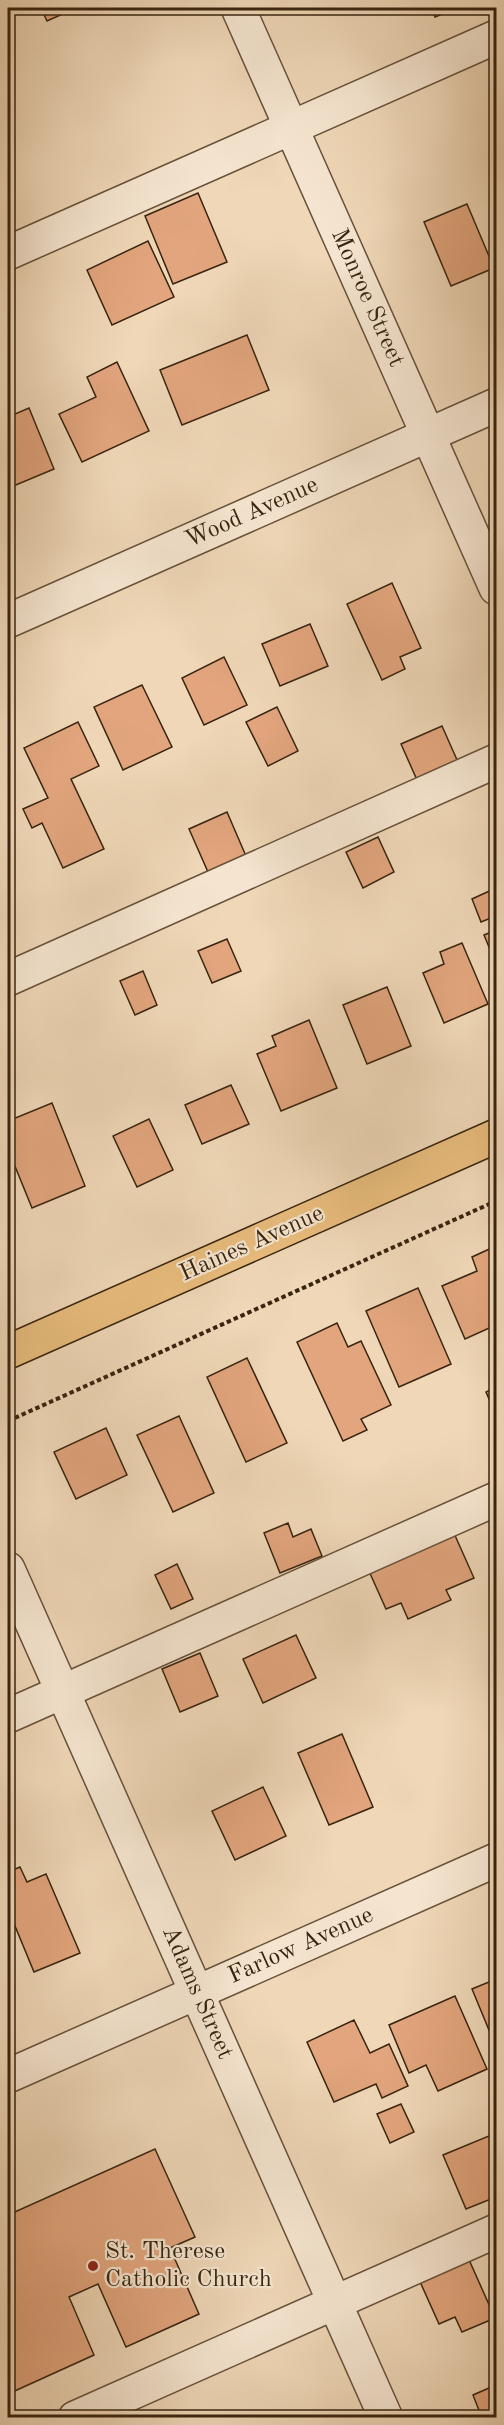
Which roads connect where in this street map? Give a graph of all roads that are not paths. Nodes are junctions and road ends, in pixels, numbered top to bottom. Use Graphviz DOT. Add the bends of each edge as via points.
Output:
graph roads {
  1 [pos="238,8"];
  2 [pos="496,37"];
  3 [pos="291,128"];
  4 [pos="8,253"];
  5 [pos="496,405"];
  6 [pos="428,436"];
  7 [pos="496,588"];
  8 [pos="8,621"];
  9 [pos="496,761"];
  10 [pos="8,980"];
  11 [pos="496,1137"];
  12 [pos="8,1352"];
  13 [pos="496,1499"];
  14 [pos="8,1569"];
  15 [pos="62,1692"];
  16 [pos="8,1716"];
  17 [pos="496,1860"];
  18 [pos="197,1991"];
  19 [pos="8,2076"];
  20 [pos="496,2231"];
  21 [pos="336,2304"];
  22 [pos="75,2418"];
  23 [pos="386,2418"];
  1 -- 3 [label="street, Monroe Street"];
  2 -- 3 [label="street"];
  3 -- 4 [label="street"];
  3 -- 6 [label="street, Monroe Street"];
  5 -- 6 [label="street, Wood Avenue"];
  6 -- 7 [label="street, Monroe Street"];
  6 -- 8 [label="street, Wood Avenue"];
  9 -- 10 [label="street"];
  11 -- 12 [label="main road, Haines Avenue"];
  13 -- 15 [label="street"];
  14 -- 15 [label="street, Adams Street"];
  15 -- 16 [label="street"];
  15 -- 18 [label="street, Adams Street"];
  17 -- 18 [label="street, Farlow Avenue"];
  18 -- 19 [label="street, Farlow Avenue"];
  18 -- 21 [label="street, Adams Street"];
  20 -- 21 [label="street"];
  21 -- 22 [label="street"];
  21 -- 23 [label="street, Adams Street"];
}
